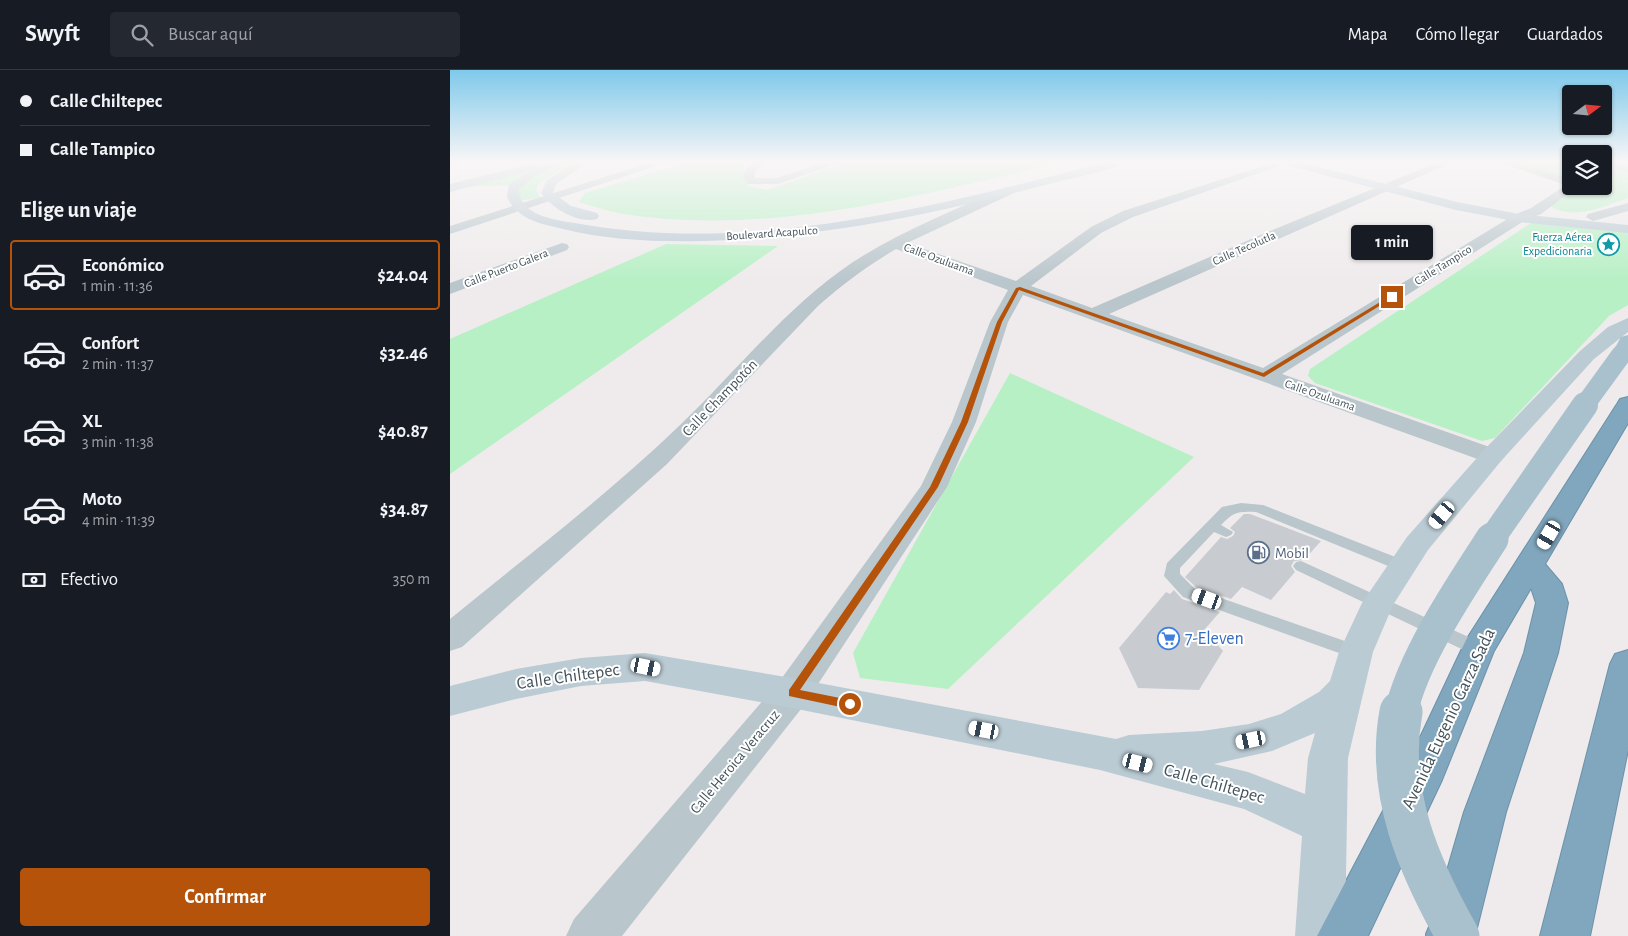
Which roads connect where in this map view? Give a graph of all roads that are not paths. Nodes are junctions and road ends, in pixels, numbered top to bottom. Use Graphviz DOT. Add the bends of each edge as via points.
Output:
graph roads {
  1 [pos="515,201"];
  2 [pos="542,201"];
  3 [pos="554,201"];
  4 [pos="909,201"];
  5 [pos="960,201"];
  6 [pos="984,201"];
  7 [pos="1162,201"];
  8 [pos="1353,201"];
  9 [pos="1441,201"];
  10 [pos="1476,201"];
  11 [pos="1549,201"];
  12 [pos="520,208"];
  13 [pos="1536,211"];
  14 [pos="1627,211"];
  15 [pos="1592,217"];
  16 [pos="1519,218"];
  17 [pos="1628,229"];
  18 [pos="450,230"];
  19 [pos="895,244"];
  20 [pos="562,247"];
  21 [pos="1018,288"];
  22 [pos="450,289"];
  23 [pos="1094,314"];
  24 [pos="1626,340"];
  25 [pos="1264,376"];
  26 [pos="1628,404"];
  27 [pos="1492,456"];
  28 [pos="1300,566"];
  29 [pos="1403,566"];
  30 [pos="1530,567"];
  31 [pos="1378,603"];
  32 [pos="450,638"];
  33 [pos="1478,649"];
  34 [pos="1356,652"];
  35 [pos="1628,664"];
  36 [pos="1346,690"];
  37 [pos="792,693"];
  38 [pos="450,702"];
  39 [pos="1100,753"];
  40 [pos="1324,825"];
  41 [pos="591,936"];
  42 [pos="1320,936"];
  43 [pos="1342,936"];
  44 [pos="1449,936"];
  45 [pos="1458,936"];
  46 [pos="1565,936"];
  1 -- 12 [label="main road"];
  2 -- 12 [label="street"];
  3 -- 4 [label="main road, Boulevard Acapulco" via="597,218 698,226 766,223 872,210"];
  5 -- 12 [label="main road, Boulevard Acapulco" via="864,223 757,235 700,237 628,234 565,226 535,217"];
  6 -- 19 [label="street, Calle Champotón"];
  7 -- 21 [label="street, Calle Heroica Veracruz" via="1096,230"];
  8 -- 23 [label="street, Calle Tecolutla"];
  9 -- 16 [label="main road"];
  10 -- 13 [label="main road"];
  11 -- 13 [label="street, Calle Tampico"];
  12 -- 18 [label="street"];
  13 -- 15 [label="main road"];
  13 -- 16 [label="street, Calle Tampico"];
  14 -- 15 [label="street"];
  16 -- 17 [label="main road"];
  16 -- 25 [label="street, Calle Tampico"];
  19 -- 21 [label="street, Calle Ozuluama"];
  19 -- 32 [label="street, Calle Champotón" via="856,266 807,308 656,462"];
  20 -- 22 [label="street, Calle Puerto Galera"];
  21 -- 23 [label="street, Calle Ozuluama"];
  21 -- 37 [label="street, Calle Heroica Veracruz" via="999,322 964,422 934,487"];
  23 -- 25 [label="street, Calle Ozuluama"];
  24 -- 27 [label="main road" via="1615,331 1587,355"];
  24 -- 45 [label="main road, bridge" via="1504,519 1446,614 1406,690 1399,722 1402,805 1434,896"];
  25 -- 27 [label="street, Calle Ozuluama"];
  26 -- 30 [label="highway, Avenida Eugenio Garza Sada"];
  27 -- 29 [label="main road" via="1417,544"];
  28 -- 31 [label="lane"];
  29 -- 31 [label="main road"];
  29 -- 34 [label="lane" via="1258,508 1241,507 1227,510 1219,529 1172,567 1172,576 1189,593"];
  30 -- 33 [label="highway, Avenida Eugenio Garza Sada"];
  30 -- 44 [label="highway" via="1546,584 1552,604 1541,653 1485,812 1455,925"];
  31 -- 33 [label="lane"];
  31 -- 34 [label="main road"];
  33 -- 43 [label="highway, Avenida Eugenio Garza Sada" via="1421,780"];
  34 -- 36 [label="main road"];
  35 -- 46 [label="highway"];
  36 -- 39 [label="main road, Calle Chiltepec" via="1317,714 1270,736 1214,748"];
  36 -- 40 [label="main road" via="1328,758"];
  37 -- 38 [label="main road, Calle Chiltepec" via="646,667 581,672 516,684"];
  37 -- 39 [label="main road, Calle Chiltepec"];
  37 -- 41 [label="street, Calle Heroica Veracruz"];
  39 -- 40 [label="main road, Calle Chiltepec" via="1248,791"];
  40 -- 42 [label="main road"];
}
